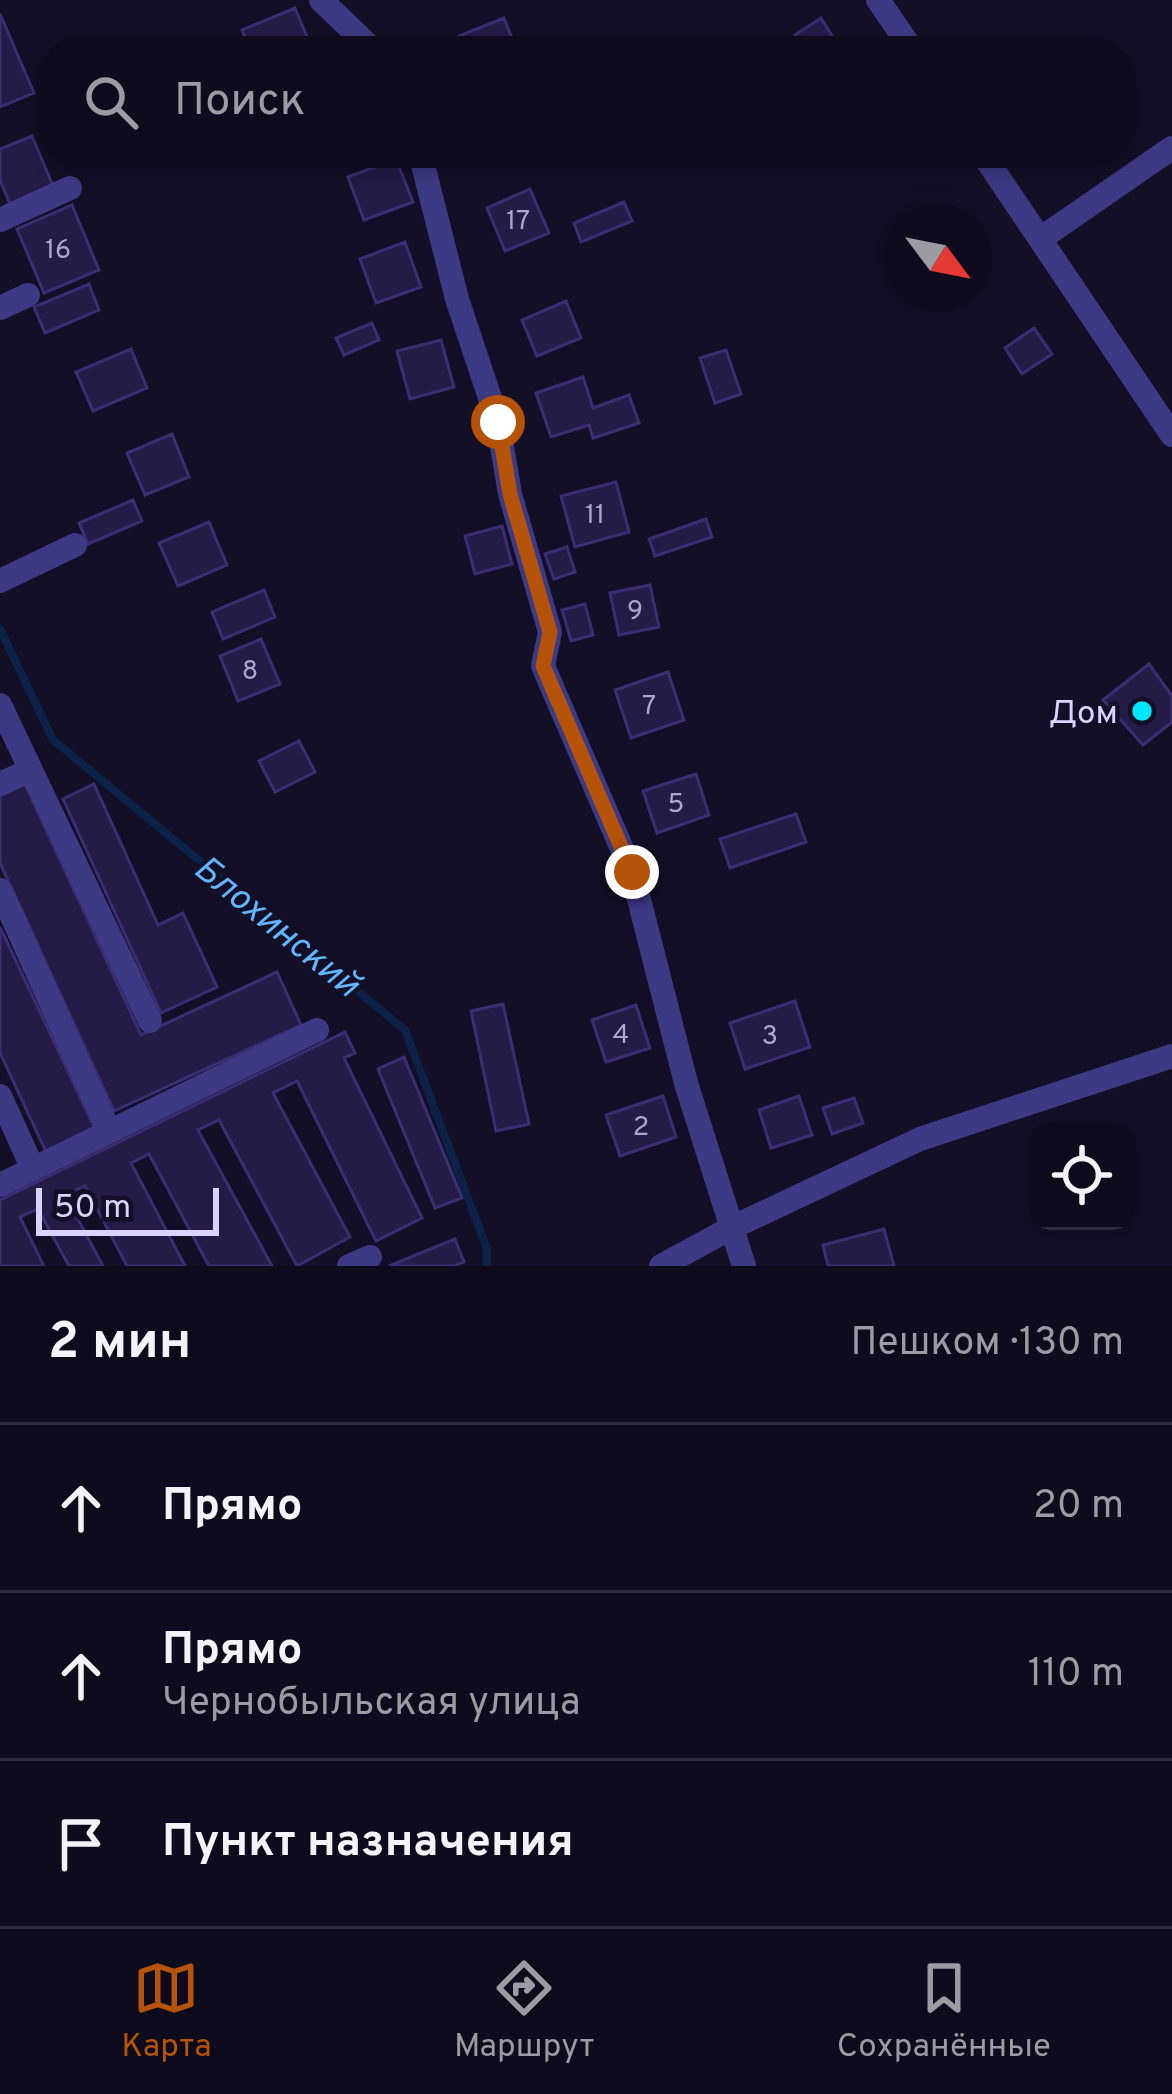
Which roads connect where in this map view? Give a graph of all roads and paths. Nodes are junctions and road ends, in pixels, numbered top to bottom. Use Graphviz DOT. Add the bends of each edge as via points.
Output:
graph roads {
  1 [pos="320,0"];
  2 [pos="878,0"];
  3 [pos="358,36"];
  4 [pos="903,36"];
  5 [pos="1172,148"];
  6 [pos="424,168"];
  7 [pos="992,168"];
  8 [pos="70,188"];
  9 [pos="0,220"];
  10 [pos="1040,239"];
  11 [pos="28,295"];
  12 [pos="0,308"];
  13 [pos="1172,435"];
  14 [pos="75,545"];
  15 [pos="0,580"];
  16 [pos="0,705"];
  17 [pos="31,770"];
  18 [pos="0,784"];
  19 [pos="0,890"];
  20 [pos="150,1021"];
  21 [pos="317,1030"];
  22 [pos="1172,1056"];
  23 [pos="0,1096"];
  24 [pos="109,1131"];
  25 [pos="33,1169"];
  26 [pos="0,1185"];
  27 [pos="731,1228"];
  28 [pos="661,1266"];
  29 [pos="744,1266"];
  1 -- 3 [label="street"];
  2 -- 4 [label="street"];
  5 -- 10 [label="street"];
  6 -- 27 [label="street" via="550,632 543,666 632,872"];
  7 -- 10 [label="street"];
  8 -- 9 [label="street"];
  10 -- 13 [label="street"];
  11 -- 12 [label="street"];
  14 -- 15 [label="street"];
  16 -- 17 [label="street"];
  17 -- 18 [label="street"];
  17 -- 20 [label="street"];
  19 -- 24 [label="street"];
  21 -- 24 [label="street"];
  22 -- 27 [label="street" via="920,1139"];
  23 -- 25 [label="street"];
  24 -- 25 [label="street"];
  25 -- 26 [label="street"];
  27 -- 28 [label="street"];
  27 -- 29 [label="street"];
}
